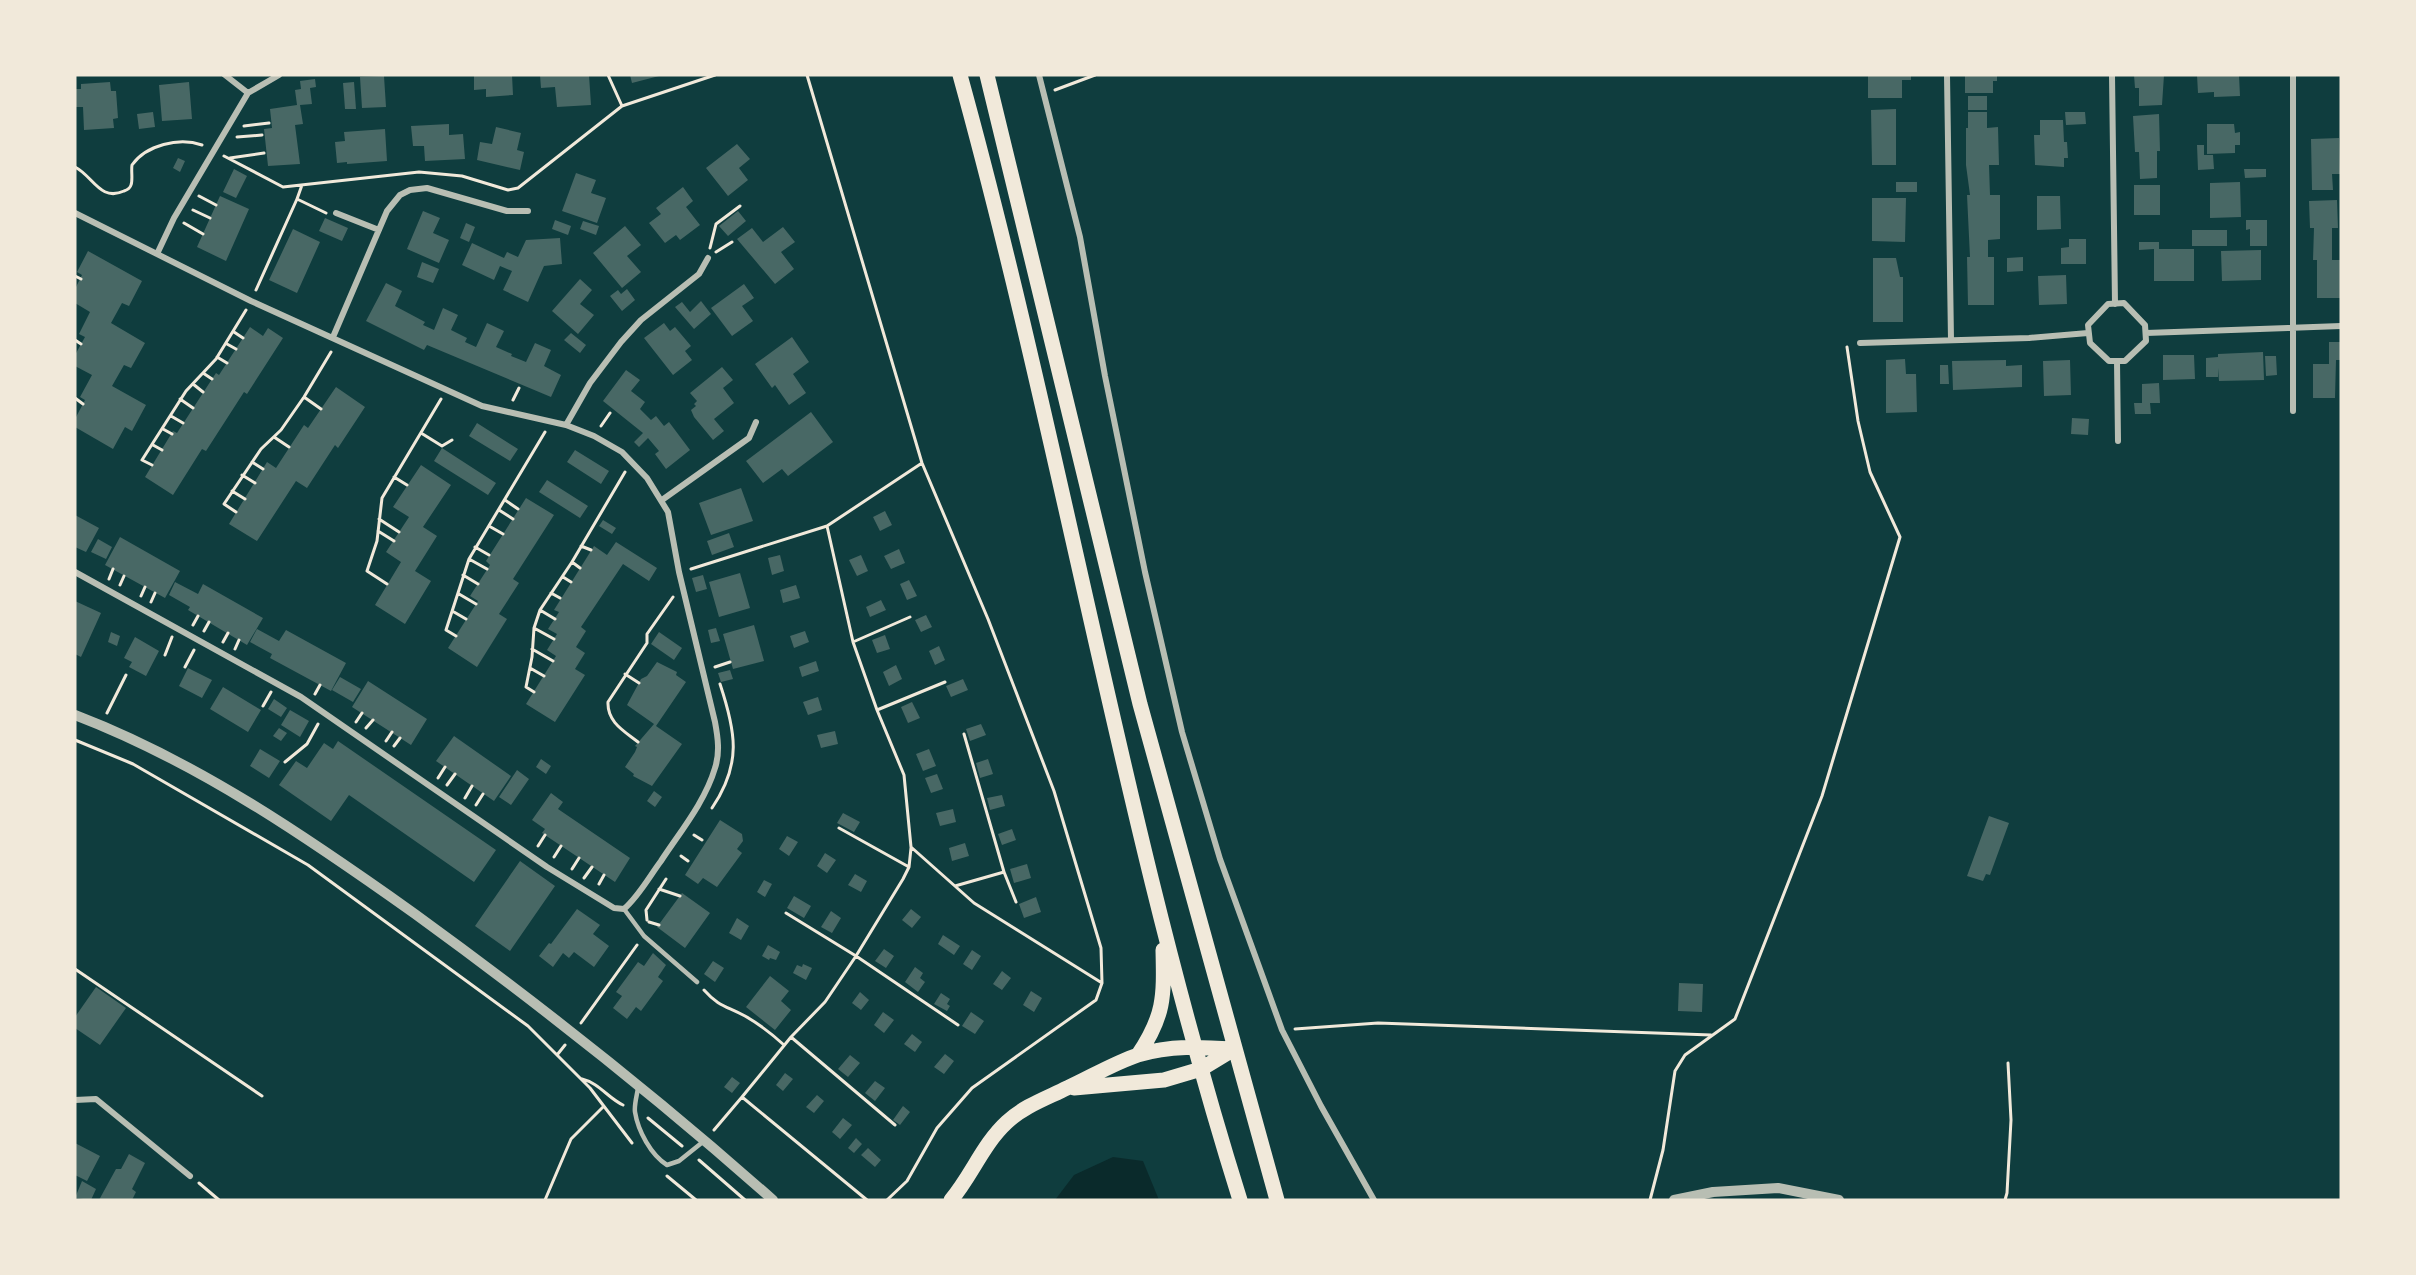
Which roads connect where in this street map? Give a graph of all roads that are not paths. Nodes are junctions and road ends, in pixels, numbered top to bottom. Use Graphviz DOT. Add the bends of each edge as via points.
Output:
graph roads {
  1 [pos="225,75"];
  2 [pos="279,75"];
  3 [pos="960,75"];
  4 [pos="987,75"];
  5 [pos="1040,75"];
  6 [pos="1947,75"];
  7 [pos="2112,75"];
  8 [pos="2293,75"];
  9 [pos="248,93"];
  10 [pos="528,211"];
  11 [pos="75,213"];
  12 [pos="336,213"];
  13 [pos="379,230"];
  14 [pos="157,254"];
  15 [pos="708,258"];
  16 [pos="2115,304"];
  17 [pos="2341,326"];
  18 [pos="2293,328"];
  19 [pos="2088,333"];
  20 [pos="2146,333"];
  21 [pos="336,339"];
  22 [pos="1951,340"];
  23 [pos="1860,343"];
  24 [pos="2117,361"];
  25 [pos="2293,411"];
  26 [pos="756,422"];
  27 [pos="566,425"];
  28 [pos="2118,441"];
  29 [pos="662,500"];
  30 [pos="75,572"];
  31 [pos="75,715"];
  32 [pos="624,909"];
  33 [pos="1162,926"];
  34 [pos="697,982"];
  35 [pos="1195,1047"];
  36 [pos="1234,1049"];
  37 [pos="1138,1055"];
  38 [pos="1201,1069"];
  39 [pos="638,1085"];
  40 [pos="1066,1089"];
  41 [pos="75,1100"];
  42 [pos="705,1141"];
  43 [pos="190,1176"];
  44 [pos="966,1182"];
  45 [pos="773,1200"];
  46 [pos="951,1200"];
  47 [pos="962,1200"];
  48 [pos="1240,1200"];
  49 [pos="1277,1200"];
  50 [pos="1374,1200"];
  51 [pos="1674,1200"];
  52 [pos="1839,1200"];
  1 -- 9 [label="street"];
  2 -- 9 [label="street"];
  3 -- 33 [label="main road" via="1026,330"];
  4 -- 36 [label="main road" via="1140,704"];
  5 -- 50 [label="street" via="1080,237 1133,514 1182,732 1220,859 1282,1030"];
  6 -- 22 [label="street"];
  7 -- 16 [label="street"];
  8 -- 18 [label="street"];
  9 -- 14 [label="street"];
  10 -- 13 [label="street" via="507,211 436,189 420,189 400,195"];
  11 -- 14 [label="street"];
  12 -- 13 [label="street"];
  13 -- 21 [label="street"];
  14 -- 21 [label="street"];
  15 -- 27 [label="street" via="699,274 641,320 621,342 590,383"];
  16 -- 19 [label="street" via="2108,304 2088,325"];
  16 -- 20 [label="street" via="2124,303 2145,325"];
  17 -- 18 [label="street"];
  18 -- 20 [label="street"];
  18 -- 25 [label="street"];
  19 -- 22 [label="street"];
  19 -- 24 [label="street" via="2090,342 2109,361"];
  20 -- 24 [label="street" via="2146,341 2125,361"];
  21 -- 27 [label="street" via="494,410"];
  22 -- 23 [label="street"];
  24 -- 28 [label="street"];
  26 -- 29 [label="street" via="749,438"];
  27 -- 29 [label="street" via="622,452"];
  29 -- 32 [label="street" via="668,512 718,741 715,769 702,796 641,890"];
  30 -- 32 [label="street" via="301,697 547,867 614,908"];
  31 -- 39 [label="street" via="183,765 337,858 504,979"];
  32 -- 34 [label="lane" via="644,936"];
  33 -- 35 [label="main road"];
  33 -- 37 [label="main road" via="1164,997 1159,1019"];
  35 -- 36 [label="main road"];
  35 -- 37 [label="main road"];
  35 -- 38 [label="main road"];
  36 -- 38 [label="main road"];
  36 -- 49 [label="main road"];
  37 -- 40 [label="main road"];
  38 -- 40 [label="main road" via="1164,1080"];
  38 -- 48 [label="main road"];
  39 -- 42 [label="street"];
  39 -- 42 [label="lane" via="635,1111 659,1160 674,1164"];
  40 -- 44 [label="main road" via="1007,1121 981,1154"];
  41 -- 43 [label="street" via="96,1099"];
  42 -- 45 [label="street"];
  44 -- 46 [label="main road"];
  44 -- 47 [label="main road"];
  51 -- 52 [label="street" via="1713,1192 1778,1188"];
}
